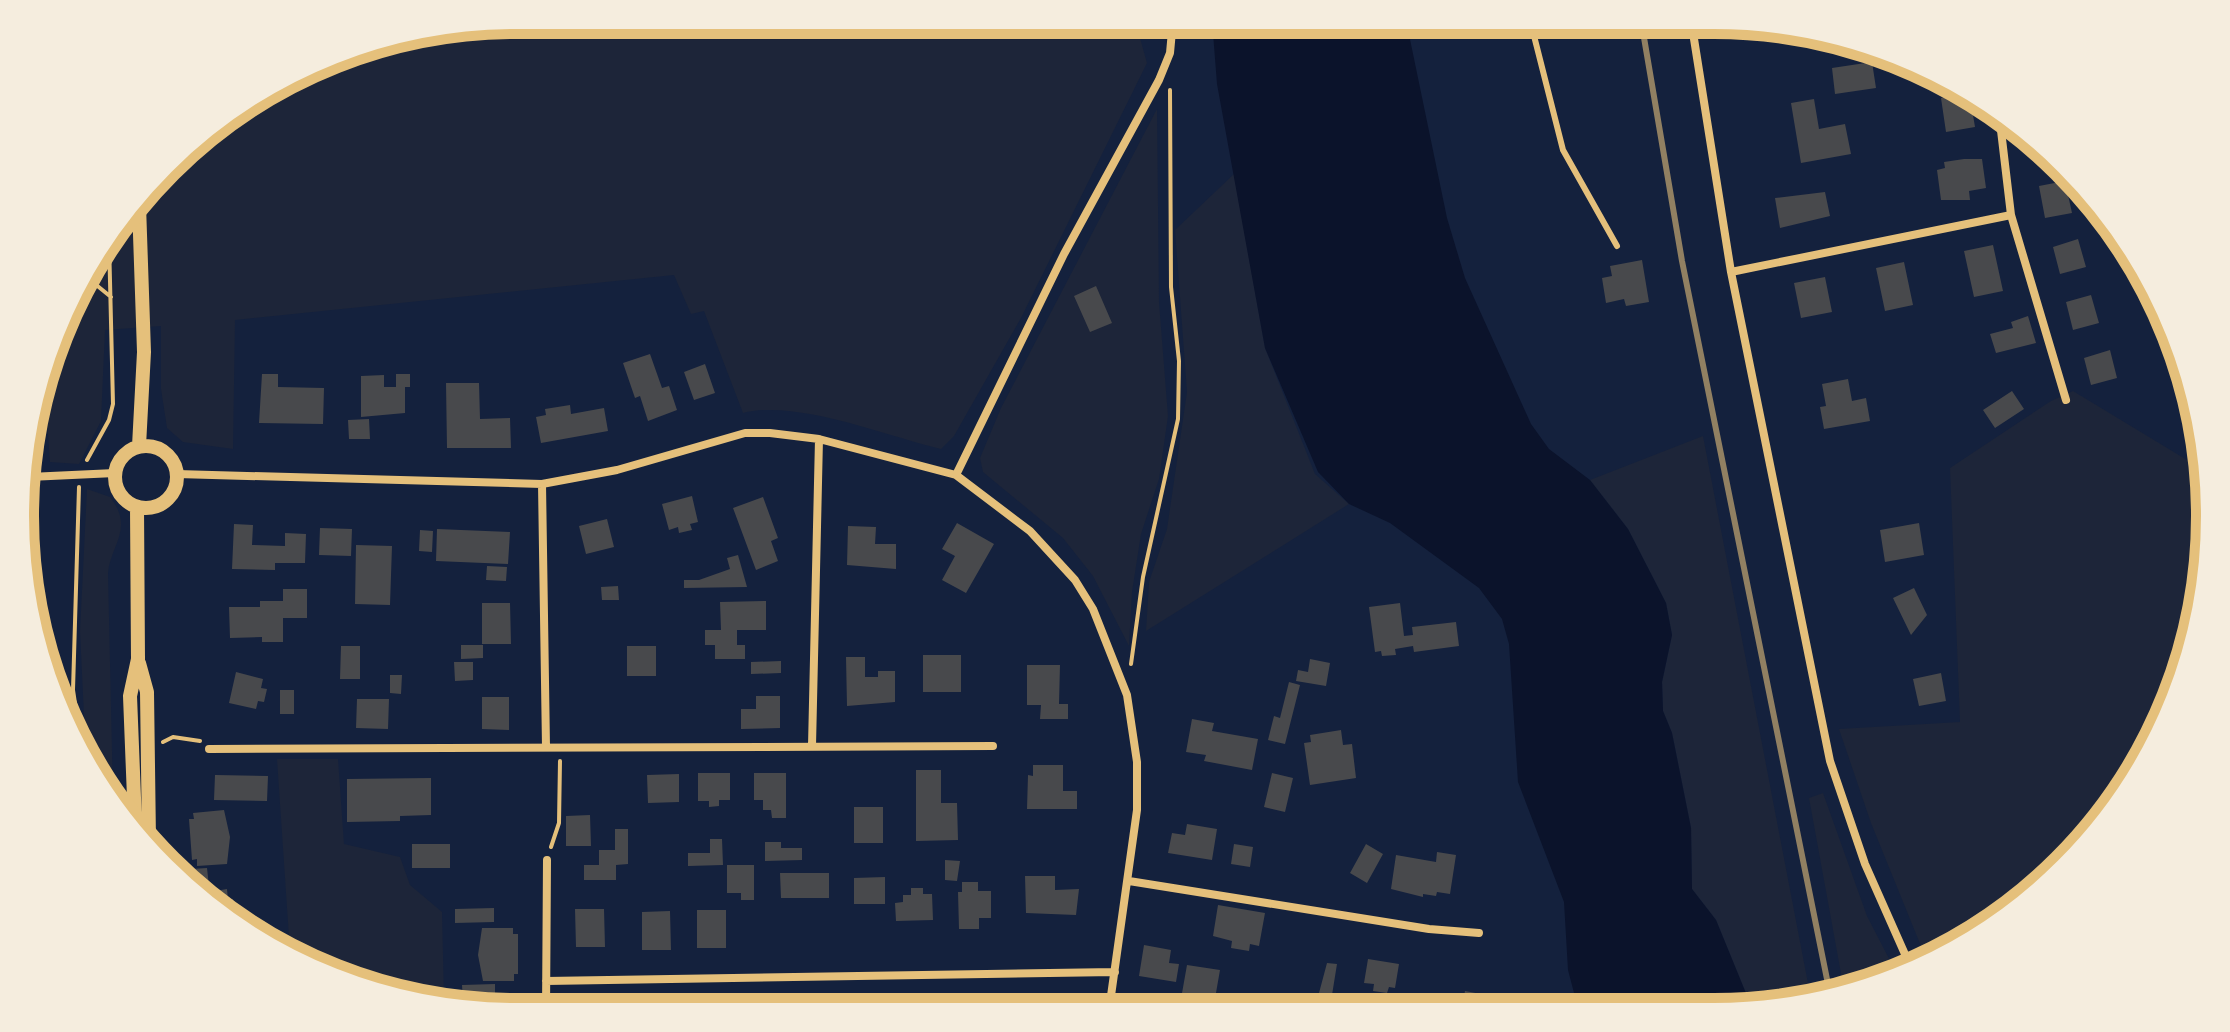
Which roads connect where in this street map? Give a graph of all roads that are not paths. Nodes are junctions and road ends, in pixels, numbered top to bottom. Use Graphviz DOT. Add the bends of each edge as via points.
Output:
graph roads {
  1 [pos="1172,34"];
  2 [pos="1534,34"];
  3 [pos="1693,34"];
  4 [pos="2001,129"];
  5 [pos="2011,215"];
  6 [pos="139,216"];
  7 [pos="1617,246"];
  8 [pos="1731,272"];
  9 [pos="2066,400"];
  10 [pos="819,439"];
  11 [pos="139,446"];
  12 [pos="115,473"];
  13 [pos="177,474"];
  14 [pos="956,475"];
  15 [pos="36,477"];
  16 [pos="542,484"];
  17 [pos="137,507"];
  18 [pos="138,659"];
  19 [pos="812,746"];
  20 [pos="993,746"];
  21 [pos="546,747"];
  22 [pos="209,749"];
  23 [pos="134,810"];
  24 [pos="149,828"];
  25 [pos="547,860"];
  26 [pos="1129,881"];
  27 [pos="1479,933"];
  28 [pos="1906,957"];
  29 [pos="1115,972"];
  30 [pos="546,981"];
  31 [pos="546,998"];
  32 [pos="1111,998"];
  1 -- 14 [label="street" via="1159,80 1064,254"];
  2 -- 7 [label="lane" via="1563,150"];
  3 -- 8 [label="street"];
  4 -- 5 [label="street"];
  5 -- 8 [label="street"];
  5 -- 9 [label="street"];
  6 -- 11 [label="street" via="144,352"];
  8 -- 28 [label="street" via="1830,761 1861,852"];
  10 -- 14 [label="street"];
  10 -- 16 [label="street" via="745,433 617,470"];
  10 -- 19 [label="street"];
  11 -- 12 [label="street" via="121,457"];
  11 -- 13 [label="street" via="166,452"];
  12 -- 15 [label="street"];
  12 -- 17 [label="street" via="118,491"];
  13 -- 16 [label="street"];
  13 -- 17 [label="street" via="166,501"];
  14 -- 26 [label="street" via="1030,531 1075,580 1093,609 1127,695 1137,762"];
  16 -- 21 [label="street"];
  17 -- 18 [label="street"];
  18 -- 23 [label="street" via="130,696"];
  18 -- 24 [label="street" via="147,692"];
  19 -- 20 [label="street"];
  19 -- 21 [label="street"];
  21 -- 22 [label="street"];
  25 -- 30 [label="street"];
  26 -- 27 [label="street"];
  26 -- 29 [label="street"];
  29 -- 30 [label="street"];
  29 -- 32 [label="street"];
  30 -- 31 [label="street"];
}
